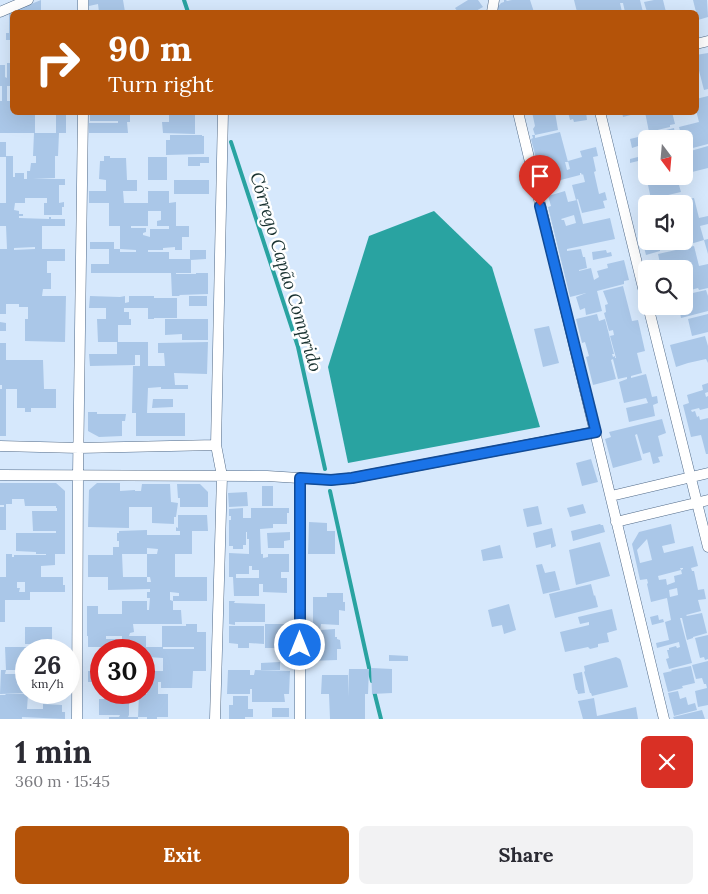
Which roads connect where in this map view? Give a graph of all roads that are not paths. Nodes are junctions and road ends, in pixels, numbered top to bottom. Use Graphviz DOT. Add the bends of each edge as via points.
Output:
graph roads {
  1 [pos="28,0"];
  2 [pos="0,12"];
  3 [pos="83,115"];
  4 [pos="223,115"];
  5 [pos="519,115"];
  6 [pos="601,115"];
  7 [pos="638,267"];
  8 [pos="650,315"];
  9 [pos="596,432"];
  10 [pos="216,445"];
  11 [pos="0,446"];
  12 [pos="79,448"];
  13 [pos="708,473"];
  14 [pos="0,475"];
  15 [pos="78,475"];
  16 [pos="222,476"];
  17 [pos="690,477"];
  18 [pos="300,478"];
  19 [pos="611,496"];
  20 [pos="708,500"];
  21 [pos="697,503"];
  22 [pos="616,522"];
  23 [pos="708,547"];
  24 [pos="77,719"];
  25 [pos="215,719"];
  26 [pos="300,719"];
  27 [pos="664,719"];
  1 -- 2 [label="street"];
  3 -- 12 [label="street"];
  4 -- 10 [label="street"];
  5 -- 9 [label="street"];
  6 -- 7 [label="street"];
  8 -- 17 [label="street"];
  9 -- 18 [label="street" via="352,478"];
  9 -- 19 [label="street"];
  10 -- 12 [label="street"];
  10 -- 16 [label="street"];
  11 -- 12 [label="street"];
  12 -- 15 [label="street"];
  13 -- 17 [label="street"];
  14 -- 15 [label="street"];
  15 -- 16 [label="street"];
  15 -- 24 [label="street"];
  16 -- 18 [label="street"];
  16 -- 25 [label="street"];
  17 -- 19 [label="street"];
  17 -- 21 [label="street"];
  18 -- 26 [label="street"];
  19 -- 22 [label="street"];
  20 -- 21 [label="street"];
  21 -- 22 [label="street"];
  21 -- 23 [label="street"];
  22 -- 27 [label="street"];
}
